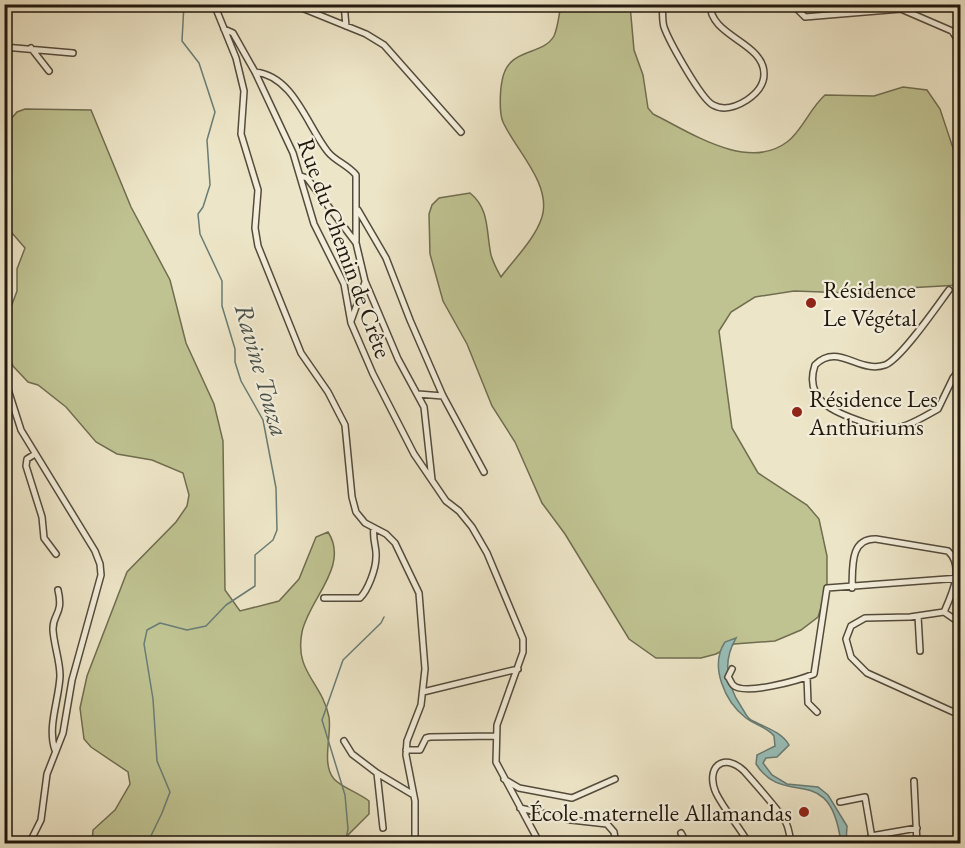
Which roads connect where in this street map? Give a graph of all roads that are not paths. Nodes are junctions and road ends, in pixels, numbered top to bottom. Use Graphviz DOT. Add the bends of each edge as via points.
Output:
graph roads {
  1 [pos="214,4"];
  2 [pos="292,4"];
  3 [pos="312,4"];
  4 [pos="344,4"];
  5 [pos="662,4"];
  6 [pos="710,4"];
  7 [pos="792,4"];
  8 [pos="900,7"];
  9 [pos="312,12"];
  10 [pos="346,26"];
  11 [pos="224,29"];
  12 [pos="960,43"];
  13 [pos="4,46"];
  14 [pos="31,48"];
  15 [pos="73,53"];
  16 [pos="49,72"];
  17 [pos="255,72"];
  18 [pos="461,132"];
  19 [pos="301,176"];
  20 [pos="358,210"];
  21 [pos="356,243"];
  22 [pos="365,281"];
  23 [pos="949,290"];
  24 [pos="351,323"];
  25 [pos="960,369"];
  26 [pos="4,377"];
  27 [pos="418,394"];
  28 [pos="443,396"];
  29 [pos="35,454"];
  30 [pos="484,472"];
  31 [pos="432,482"];
  32 [pos="374,528"];
  33 [pos="56,554"];
  34 [pos="960,578"];
  35 [pos="852,588"];
  36 [pos="58,590"];
  37 [pos="324,598"];
  38 [pos="944,612"];
  39 [pos="918,616"];
  40 [pos="960,623"];
  41 [pos="920,651"];
  42 [pos="518,669"];
  43 [pos="732,669"];
  44 [pos="807,676"];
  45 [pos="423,692"];
  46 [pos="817,712"];
  47 [pos="960,715"];
  48 [pos="495,736"];
  49 [pos="344,741"];
  50 [pos="55,750"];
  51 [pos="406,750"];
  52 [pos="377,773"];
  53 [pos="504,779"];
  54 [pos="615,779"];
  55 [pos="914,782"];
  56 [pos="413,795"];
  57 [pos="840,802"];
  58 [pos="520,808"];
  59 [pos="383,828"];
  60 [pos="917,828"];
  61 [pos="681,833"];
  62 [pos="871,836"];
  63 [pos="29,843"];
  64 [pos="415,843"];
  65 [pos="540,843"];
  66 [pos="616,843"];
  67 [pos="687,843"];
  68 [pos="749,843"];
  69 [pos="791,843"];
  70 [pos="873,843"];
  71 [pos="917,843"];
  1 -- 11 [label="street"];
  2 -- 9 [label="street"];
  3 -- 9 [label="street"];
  4 -- 10 [label="street"];
  5 -- 6 [label="street" via="664,27 697,87 710,104 734,107 757,92 764,75 762,65 716,22"];
  7 -- 8 [label="street" via="805,17"];
  8 -- 12 [label="street" via="952,32"];
  9 -- 10 [label="street"];
  10 -- 18 [label="street" via="384,45"];
  11 -- 17 [label="street, Rue du Chemin de Crête" via="233,33"];
  11 -- 32 [label="street" via="244,91 240,126 258,190 258,246 301,353 345,425 354,506 365,523"];
  13 -- 14 [label="street"];
  14 -- 15 [label="street"];
  14 -- 16 [label="street"];
  17 -- 19 [label="street, Rue du Chemin de Crête"];
  17 -- 20 [label="street" via="271,76 300,103 328,153 356,175"];
  19 -- 21 [label="street" via="307,178"];
  19 -- 24 [label="street, Rue du Chemin de Crête" via="314,224 344,284"];
  20 -- 21 [label="street"];
  20 -- 28 [label="street" via="386,258"];
  21 -- 22 [label="street"];
  22 -- 24 [label="street"];
  22 -- 27 [label="street" via="398,359"];
  23 -- 25 [label="street" via="889,363 870,366 838,355 828,356 815,365 812,379 816,393 829,409 885,429 897,428 938,410"];
  24 -- 31 [label="street, Rue du Chemin de Crête" via="373,374"];
  26 -- 29 [label="street" via="21,430"];
  27 -- 28 [label="street"];
  27 -- 31 [label="street" via="427,422"];
  28 -- 30 [label="street"];
  29 -- 33 [label="street" via="27,459 26,465 44,538"];
  29 -- 50 [label="street" via="100,564 63,733"];
  31 -- 42 [label="street, Rue du Chemin de Crête" via="459,511 487,554 523,639"];
  32 -- 37 [label="street" via="376,557 366,592 360,598"];
  32 -- 45 [label="street" via="395,543 418,593 425,669"];
  34 -- 35 [label="street"];
  34 -- 35 [label="street" via="956,560 948,551 871,539 855,551"];
  34 -- 38 [label="street"];
  35 -- 44 [label="street" via="827,588 816,671"];
  36 -- 50 [label="street" via="62,606 53,629 60,675 59,701 51,733"];
  38 -- 39 [label="street"];
  38 -- 40 [label="street"];
  39 -- 41 [label="street"];
  39 -- 47 [label="street" via="859,620 846,635 849,652 875,678"];
  42 -- 45 [label="street"];
  42 -- 48 [label="street, Rue du Chemin de Crête"];
  43 -- 44 [label="street" via="728,677 740,689 761,688"];
  44 -- 46 [label="street" via="808,703"];
  45 -- 51 [label="street"];
  48 -- 51 [label="street" via="430,737 420,750"];
  48 -- 53 [label="street" via="496,762"];
  49 -- 52 [label="street" via="351,754"];
  50 -- 63 [label="street" via="47,774 41,820"];
  51 -- 56 [label="street"];
  52 -- 56 [label="street"];
  52 -- 59 [label="street"];
  53 -- 54 [label="street" via="519,788 568,798 579,797"];
  53 -- 58 [label="street"];
  55 -- 60 [label="street"];
  56 -- 64 [label="street"];
  57 -- 62 [label="street" via="865,797"];
  58 -- 65 [label="street"];
  58 -- 66 [label="street" via="607,824"];
  60 -- 62 [label="street"];
  60 -- 71 [label="street"];
  61 -- 67 [label="street"];
  62 -- 70 [label="street"];
  68 -- 69 [label="street" via="716,793 711,779 718,764 727,762 743,771 786,822"];
}
